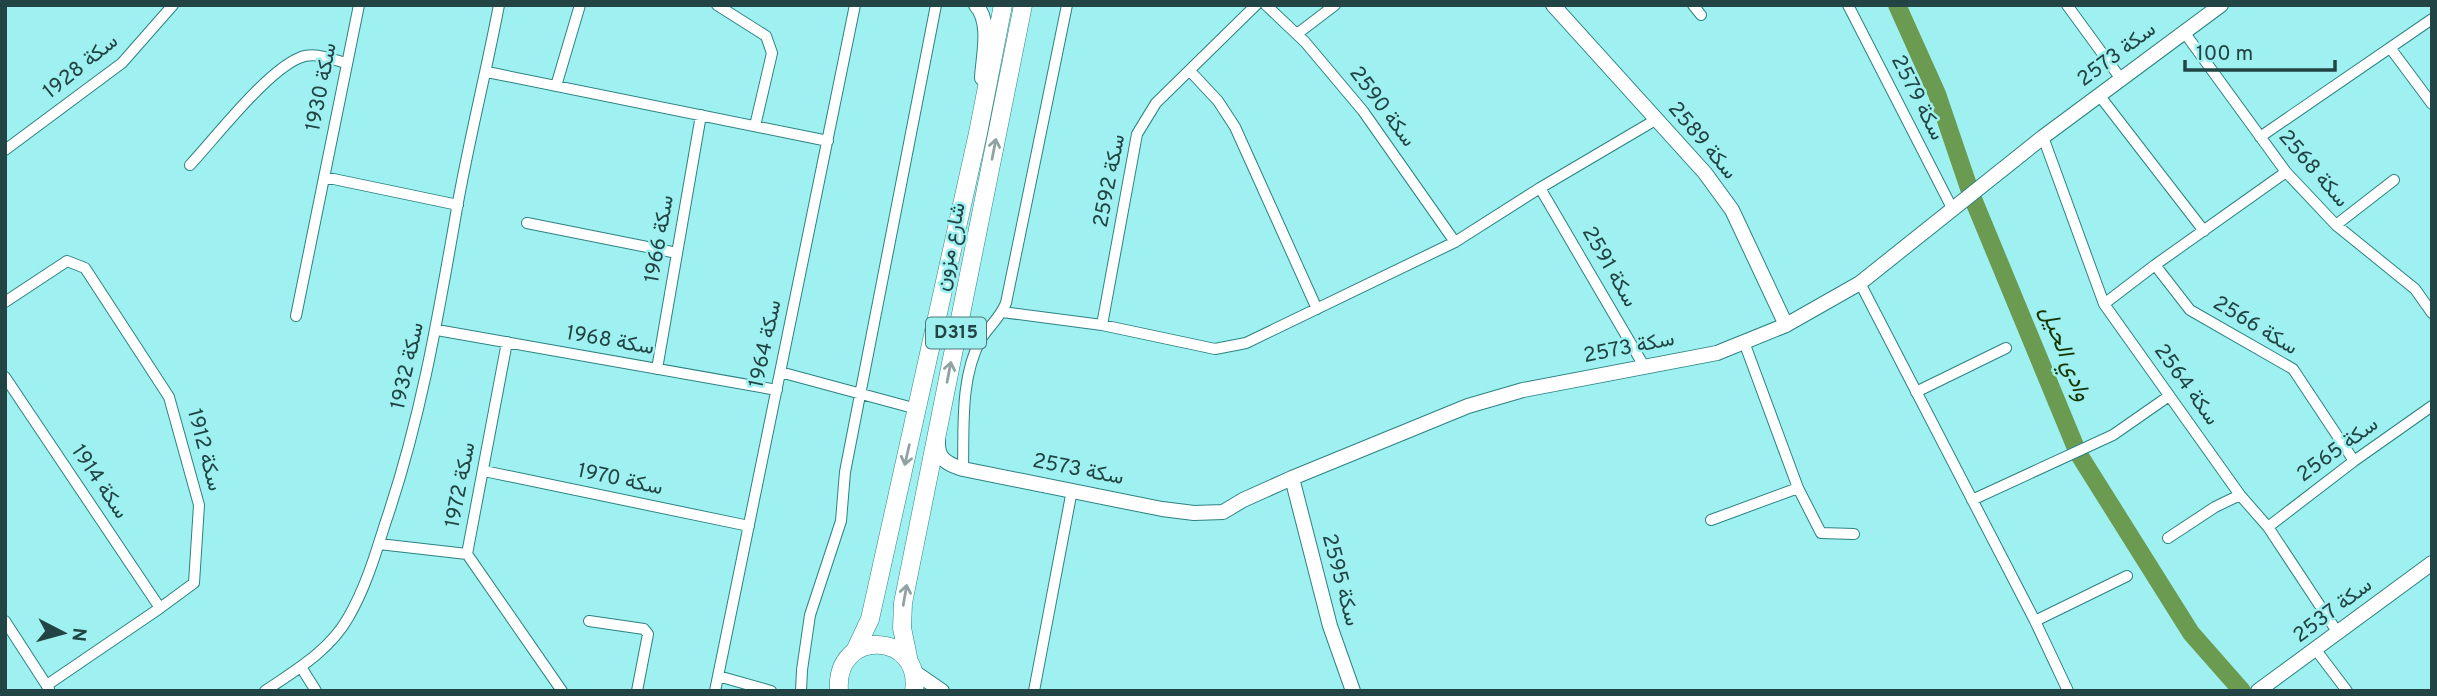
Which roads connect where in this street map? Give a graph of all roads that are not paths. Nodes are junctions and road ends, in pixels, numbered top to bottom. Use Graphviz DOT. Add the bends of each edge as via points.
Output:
graph roads {
  1 [pos="173,5"];
  2 [pos="359,5"];
  3 [pos="499,5"];
  4 [pos="580,5"];
  5 [pos="717,5"];
  6 [pos="855,5"];
  7 [pos="936,5"];
  8 [pos="976,5"];
  9 [pos="1003,5"];
  10 [pos="1023,5"];
  11 [pos="1067,5"];
  12 [pos="1256,5"];
  13 [pos="1266,5"];
  14 [pos="1335,5"];
  15 [pos="1553,5"];
  16 [pos="1693,5"];
  17 [pos="1848,5"];
  18 [pos="2067,5"];
  19 [pos="2221,5"];
  20 [pos="1701,15"];
  21 [pos="2432,19"];
  22 [pos="2183,32"];
  23 [pos="1297,34"];
  24 [pos="2391,49"];
  25 [pos="346,63"];
  26 [pos="1190,71"];
  27 [pos="487,72"];
  28 [pos="2121,79"];
  29 [pos="556,86"];
  30 [pos="2099,95"];
  31 [pos="2432,104"];
  32 [pos="701,115"];
  33 [pos="1657,119"];
  34 [pos="755,126"];
  35 [pos="978,133"];
  36 [pos="2043,137"];
  37 [pos="2260,137"];
  38 [pos="828,141"];
  39 [pos="8,144"];
  40 [pos="190,165"];
  41 [pos="2286,172"];
  42 [pos="324,177"];
  43 [pos="2394,180"];
  44 [pos="1540,188"];
  45 [pos="458,205"];
  46 [pos="1952,208"];
  47 [pos="527,223"];
  48 [pos="2336,225"];
  49 [pos="2204,231"];
  50 [pos="1455,242"];
  51 [pos="677,253"];
  52 [pos="2155,265"];
  53 [pos="1860,283"];
  54 [pos="5,302"];
  55 [pos="2104,304"];
  56 [pos="1317,309"];
  57 [pos="1002,312"];
  58 [pos="2432,313"];
  59 [pos="296,316"];
  60 [pos="1102,325"];
  61 [pos="1786,326"];
  62 [pos="437,330"];
  63 [pos="507,342"];
  64 [pos="1744,342"];
  65 [pos="2006,348"];
  66 [pos="1644,366"];
  67 [pos="657,369"];
  68 [pos="780,372"];
  69 [pos="5,377"];
  70 [pos="776,390"];
  71 [pos="1916,392"];
  72 [pos="861,394"];
  73 [pos="2169,396"];
  74 [pos="2432,406"];
  75 [pos="917,409"];
  76 [pos="940,416"];
  77 [pos="2354,461"];
  78 [pos="963,469"];
  79 [pos="484,471"];
  80 [pos="1292,478"];
  81 [pos="1798,488"];
  82 [pos="1072,491"];
  83 [pos="2240,495"];
  84 [pos="923,498"];
  85 [pos="1972,500"];
  86 [pos="1711,520"];
  87 [pos="748,526"];
  88 [pos="2268,527"];
  89 [pos="1854,534"];
  90 [pos="2168,538"];
  91 [pos="379,544"];
  92 [pos="467,554"];
  93 [pos="2432,563"];
  94 [pos="2127,576"];
  95 [pos="160,608"];
  96 [pos="5,621"];
  97 [pos="589,621"];
  98 [pos="2035,621"];
  99 [pos="2338,633"];
  100 [pos="2316,650"];
  101 [pos="855,651"];
  102 [pos="911,666"];
  103 [pos="302,667"];
  104 [pos="718,676"];
  105 [pos="48,688"];
  106 [pos="265,691"];
  107 [pos="316,691"];
  108 [pos="562,691"];
  109 [pos="637,691"];
  110 [pos="715,691"];
  111 [pos="771,691"];
  112 [pos="801,691"];
  113 [pos="839,691"];
  114 [pos="914,691"];
  115 [pos="942,691"];
  116 [pos="1034,691"];
  117 [pos="1353,691"];
  118 [pos="2068,691"];
  119 [pos="2258,691"];
  120 [pos="2347,691"];
  1 -- 39 [label="street, سكة 1928" via="122,63"];
  2 -- 25 [label="street, سكة 1930"];
  3 -- 27 [label="street, سكة 1932"];
  4 -- 29 [label="street"];
  5 -- 34 [label="street" via="766,36 772,52"];
  6 -- 38 [label="street, سكة 1964"];
  7 -- 72 [label="street"];
  8 -- 35 [label="street" via="985,22"];
  9 -- 35 [label="main road, شارع مزون / D315"];
  76 -- 10 [label="main road, شارع مزون / D315, one-way"];
  11 -- 57 [label="street"];
  12 -- 26 [label="street, سكة 2592"];
  13 -- 23 [label="street, سكة 2590"];
  14 -- 23 [label="street"];
  15 -- 33 [label="street, سكة 2589"];
  16 -- 20 [label="street"];
  17 -- 46 [label="street, سكة 2579"];
  18 -- 28 [label="street"];
  19 -- 22 [label="street, سكة 2573"];
  21 -- 24 [label="street"];
  22 -- 28 [label="street, سكة 2573"];
  22 -- 37 [label="street, سكة 2568"];
  23 -- 50 [label="street, سكة 2590" via="1363,111"];
  24 -- 31 [label="street"];
  24 -- 37 [label="street"];
  25 -- 40 [label="street" via="317,55 299,57 271,77"];
  25 -- 42 [label="street, سكة 1930"];
  26 -- 56 [label="street" via="1235,127"];
  26 -- 60 [label="street, سكة 2592" via="1156,103 1137,134"];
  27 -- 29 [label="street"];
  27 -- 45 [label="street, سكة 1932"];
  28 -- 30 [label="street, سكة 2573"];
  29 -- 32 [label="street"];
  30 -- 36 [label="street, سكة 2573"];
  30 -- 49 [label="street"];
  32 -- 34 [label="street"];
  32 -- 51 [label="street, سكة 1966"];
  33 -- 44 [label="street"];
  33 -- 61 [label="street, سكة 2589" via="1732,210"];
  34 -- 38 [label="street"];
  35 -- 75 [label="main road, شارع مزون / D315"];
  36 -- 46 [label="street, سكة 2573"];
  36 -- 55 [label="street, سكة 2564"];
  37 -- 41 [label="street, سكة 2568"];
  38 -- 68 [label="street, سكة 1964"];
  41 -- 48 [label="street, سكة 2568"];
  41 -- 49 [label="street"];
  42 -- 45 [label="street"];
  42 -- 59 [label="street, سكة 1930"];
  43 -- 48 [label="street"];
  44 -- 50 [label="street"];
  44 -- 66 [label="street, سكة 2591"];
  45 -- 62 [label="street, سكة 1932"];
  46 -- 53 [label="street, سكة 2573"];
  47 -- 51 [label="street"];
  48 -- 58 [label="street, سكة 2568" via="2415,289"];
  49 -- 52 [label="street"];
  50 -- 56 [label="street"];
  51 -- 67 [label="street, سكة 1966"];
  52 -- 55 [label="street"];
  52 -- 77 [label="street, سكة 2566" via="2190,310 2293,369"];
  53 -- 61 [label="street, سكة 2573"];
  53 -- 71 [label="street"];
  54 -- 95 [label="street, سكة 1912" via="67,261 85,268 169,397 199,505 194,583"];
  55 -- 73 [label="street, سكة 2564"];
  56 -- 60 [label="street" via="1246,343 1215,349"];
  57 -- 60 [label="street"];
  57 -- 78 [label="street" via="974,358 965,405"];
  61 -- 64 [label="street, سكة 2573"];
  62 -- 63 [label="street, سكة 1968"];
  62 -- 91 [label="street, سكة 1932" via="406,461"];
  63 -- 67 [label="street, سكة 1968"];
  63 -- 79 [label="street, سكة 1972"];
  64 -- 66 [label="street, سكة 2573" via="1717,353"];
  64 -- 81 [label="street"];
  65 -- 71 [label="street"];
  66 -- 80 [label="street, سكة 2573" via="1468,406"];
  67 -- 70 [label="street, سكة 1968"];
  68 -- 70 [label="street, سكة 1964"];
  68 -- 72 [label="street"];
  69 -- 95 [label="street, سكة 1914"];
  70 -- 87 [label="street, سكة 1964"];
  71 -- 85 [label="street"];
  72 -- 75 [label="street"];
  72 -- 112 [label="street" via="845,472 841,522 810,615"];
  73 -- 83 [label="street, سكة 2564"];
  73 -- 85 [label="street" via="2113,435"];
  74 -- 77 [label="street, سكة 2565"];
  75 -- 101 [label="main road, شارع مزون / D315, one-way" via="870,619"];
  76 -- 78 [label="street" via="938,451 945,463"];
  76 -- 84 [label="main road, شارع مزون / D315"];
  77 -- 88 [label="street, سكة 2565"];
  78 -- 82 [label="street, سكة 2573"];
  78 -- 84 [label="street" via="932,477"];
  79 -- 87 [label="street, سكة 1970"];
  79 -- 92 [label="street, سكة 1972"];
  80 -- 82 [label="street, سكة 2573" via="1223,512 1194,513"];
  80 -- 117 [label="street, سكة 2595" via="1330,626"];
  81 -- 86 [label="street"];
  81 -- 89 [label="street" via="1821,533"];
  82 -- 116 [label="street"];
  83 -- 88 [label="street, سكة 2564"];
  83 -- 90 [label="street"];
  102 -- 84 [label="main road, شارع مزون / D315, one-way" via="902,628 903,603"];
  85 -- 98 [label="street"];
  87 -- 104 [label="street, سكة 1964"];
  88 -- 99 [label="street, سكة 2564"];
  91 -- 92 [label="street"];
  91 -- 103 [label="street, سكة 1932" via="348,618"];
  92 -- 108 [label="street, سكة 1972"];
  93 -- 99 [label="street, سكة 2537"];
  94 -- 98 [label="street"];
  95 -- 105 [label="street, سكة 1912"];
  96 -- 105 [label="street"];
  97 -- 109 [label="street" via="644,629 648,634"];
  98 -- 118 [label="street"];
  99 -- 100 [label="street, سكة 2537"];
  100 -- 119 [label="street, سكة 2537"];
  100 -- 120 [label="street"];
  101 -- 102 [label="main road" via="878,644 890,647"];
  101 -- 113 [label="main road, D315" via="841,669"];
  102 -- 114 [label="main road, D315"];
  102 -- 115 [label="street"];
  103 -- 106 [label="street, سكة 1932"];
  103 -- 107 [label="street"];
  104 -- 110 [label="street, سكة 1964"];
  104 -- 111 [label="street"];
}
